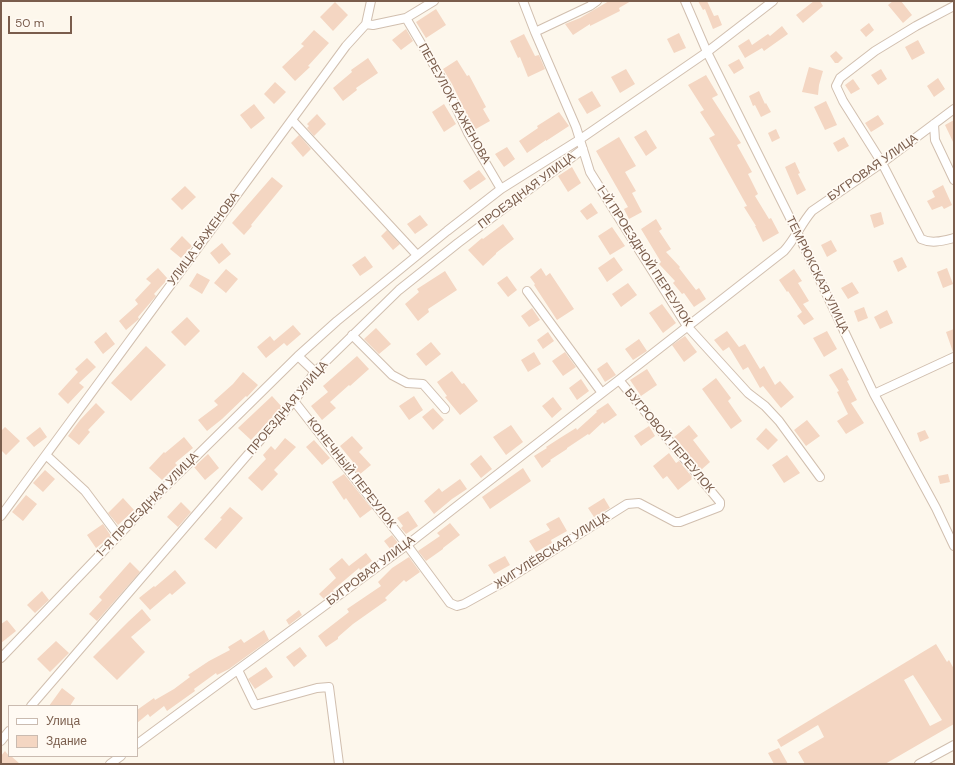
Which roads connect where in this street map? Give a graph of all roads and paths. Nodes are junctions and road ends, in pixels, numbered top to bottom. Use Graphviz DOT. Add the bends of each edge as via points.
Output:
graph roads {
  1 [pos="371,1"];
  2 [pos="434,1"];
  3 [pos="523,1"];
  4 [pos="598,1"];
  5 [pos="685,1"];
  6 [pos="773,1"];
  7 [pos="954,6"];
  8 [pos="406,18"];
  9 [pos="366,24"];
  10 [pos="534,32"];
  11 [pos="707,52"];
  12 [pos="954,109"];
  13 [pos="292,120"];
  14 [pos="934,124"];
  15 [pos="579,140"];
  16 [pos="583,149"];
  17 [pos="882,163"];
  18 [pos="954,180"];
  19 [pos="501,189"];
  20 [pos="797,232"];
  21 [pos="954,238"];
  22 [pos="417,255"];
  23 [pos="527,291"];
  24 [pos="687,326"];
  25 [pos="352,335"];
  26 [pos="298,356"];
  27 [pos="954,357"];
  28 [pos="315,372"];
  29 [pos="619,380"];
  30 [pos="602,393"];
  31 [pos="874,394"];
  32 [pos="294,401"];
  33 [pos="445,409"];
  34 [pos="46,455"];
  35 [pos="820,477"];
  36 [pos="720,505"];
  37 [pos="1,516"];
  38 [pos="118,535"];
  39 [pos="407,545"];
  40 [pos="954,546"];
  41 [pos="1,658"];
  42 [pos="238,670"];
  43 [pos="32,705"];
  44 [pos="8,732"];
  45 [pos="1,741"];
  46 [pos="138,743"];
  47 [pos="954,746"];
  48 [pos="120,757"];
  49 [pos="110,764"];
  50 [pos="339,764"];
  51 [pos="919,764"];
  1 -- 9 [label="street"];
  2 -- 8 [label="street"];
  3 -- 10 [label="street, 1-Й ПРОЕЗДНОЙ ПЕРЕУЛОК"];
  4 -- 10 [label="street"];
  5 -- 11 [label="street, ТЕМРЮКСКАЯ УЛИЦА"];
  6 -- 11 [label="street, ПРОЕЗДНАЯ УЛИЦА"];
  7 -- 17 [label="street" via="875,51 838,80 836,86 843,101"];
  8 -- 9 [label="street" via="373,25"];
  8 -- 19 [label="street, ПЕРЕУЛОК БАЖЕНОВА" via="445,84 468,133"];
  9 -- 13 [label="street, УЛИЦА БАЖЕНОВА" via="346,46"];
  10 -- 15 [label="street, 1-Й ПРОЕЗДНОЙ ПЕРЕУЛОК" via="576,126"];
  11 -- 15 [label="street, ПРОЕЗДНАЯ УЛИЦА"];
  11 -- 20 [label="street, ТЕМРЮКСКАЯ УЛИЦА"];
  12 -- 14 [label="street, БУГРОВАЯ УЛИЦА"];
  13 -- 22 [label="street"];
  13 -- 34 [label="street, УЛИЦА БАЖЕНОВА"];
  14 -- 17 [label="street, БУГРОВАЯ УЛИЦА"];
  14 -- 18 [label="street" via="935,140"];
  15 -- 16 [label="street, 1-Й ПРОЕЗДНОЙ ПЕРЕУЛОК"];
  15 -- 19 [label="street, ПРОЕЗДНАЯ УЛИЦА"];
  16 -- 24 [label="street, 1-Й ПРОЕЗДНОЙ ПЕРЕУЛОК" via="590,172"];
  16 -- 25 [label="street, ПРОЕЗДНАЯ УЛИЦА" via="452,247 399,290"];
  17 -- 20 [label="street, БУГРОВАЯ УЛИЦА" via="812,211"];
  17 -- 21 [label="street" via="921,239 931,242"];
  19 -- 22 [label="street, ПРОЕЗДНАЯ УЛИЦА"];
  20 -- 24 [label="street, БУГРОВАЯ УЛИЦА" via="784,251"];
  20 -- 31 [label="street, ТЕМРЮКСКАЯ УЛИЦА"];
  22 -- 26 [label="street, ПРОЕЗДНАЯ УЛИЦА"];
  23 -- 30 [label="street"];
  24 -- 29 [label="street"];
  24 -- 35 [label="street, 1-Й ПРОЕЗДНОЙ ПЕРЕУЛОК" via="748,393 779,420"];
  25 -- 28 [label="street, ПРОЕЗДНАЯ УЛИЦА"];
  25 -- 33 [label="street" via="392,375 407,383 423,384"];
  26 -- 28 [label="street"];
  26 -- 38 [label="street, 1-Я ПРОЕЗДНАЯ УЛИЦА"];
  27 -- 31 [label="street"];
  28 -- 32 [label="street, ПРОЕЗДНАЯ УЛИЦА"];
  29 -- 30 [label="street, БУГРОВОЙ ПЕРЕУЛОК"];
  29 -- 36 [label="street, БУГРОВОЙ ПЕРЕУЛОК"];
  30 -- 39 [label="street, БУГРОВАЯ УЛИЦА"];
  31 -- 40 [label="street, ТЕМРЮКСКАЯ УЛИЦА"];
  32 -- 39 [label="street, КОНЕЧНЫЙ ПЕРЕУЛОК"];
  32 -- 43 [label="street, ПРОЕЗДНАЯ УЛИЦА"];
  34 -- 37 [label="street, УЛИЦА БАЖЕНОВА"];
  34 -- 38 [label="street" via="85,491"];
  36 -- 39 [label="street, ЖИГУЛЁВСКАЯ УЛИЦА" via="716,509 675,522 639,503 626,504 461,606 450,603"];
  38 -- 41 [label="street, 1-Я ПРОЕЗДНАЯ УЛИЦА"];
  39 -- 42 [label="street, БУГРОВАЯ УЛИЦА"];
  42 -- 46 [label="street, БУГРОВАЯ УЛИЦА"];
  42 -- 50 [label="street" via="254,705 329,687"];
  44 -- 45 [label="street"];
  47 -- 51 [label="street"];
  48 -- 49 [label="street"];
}
